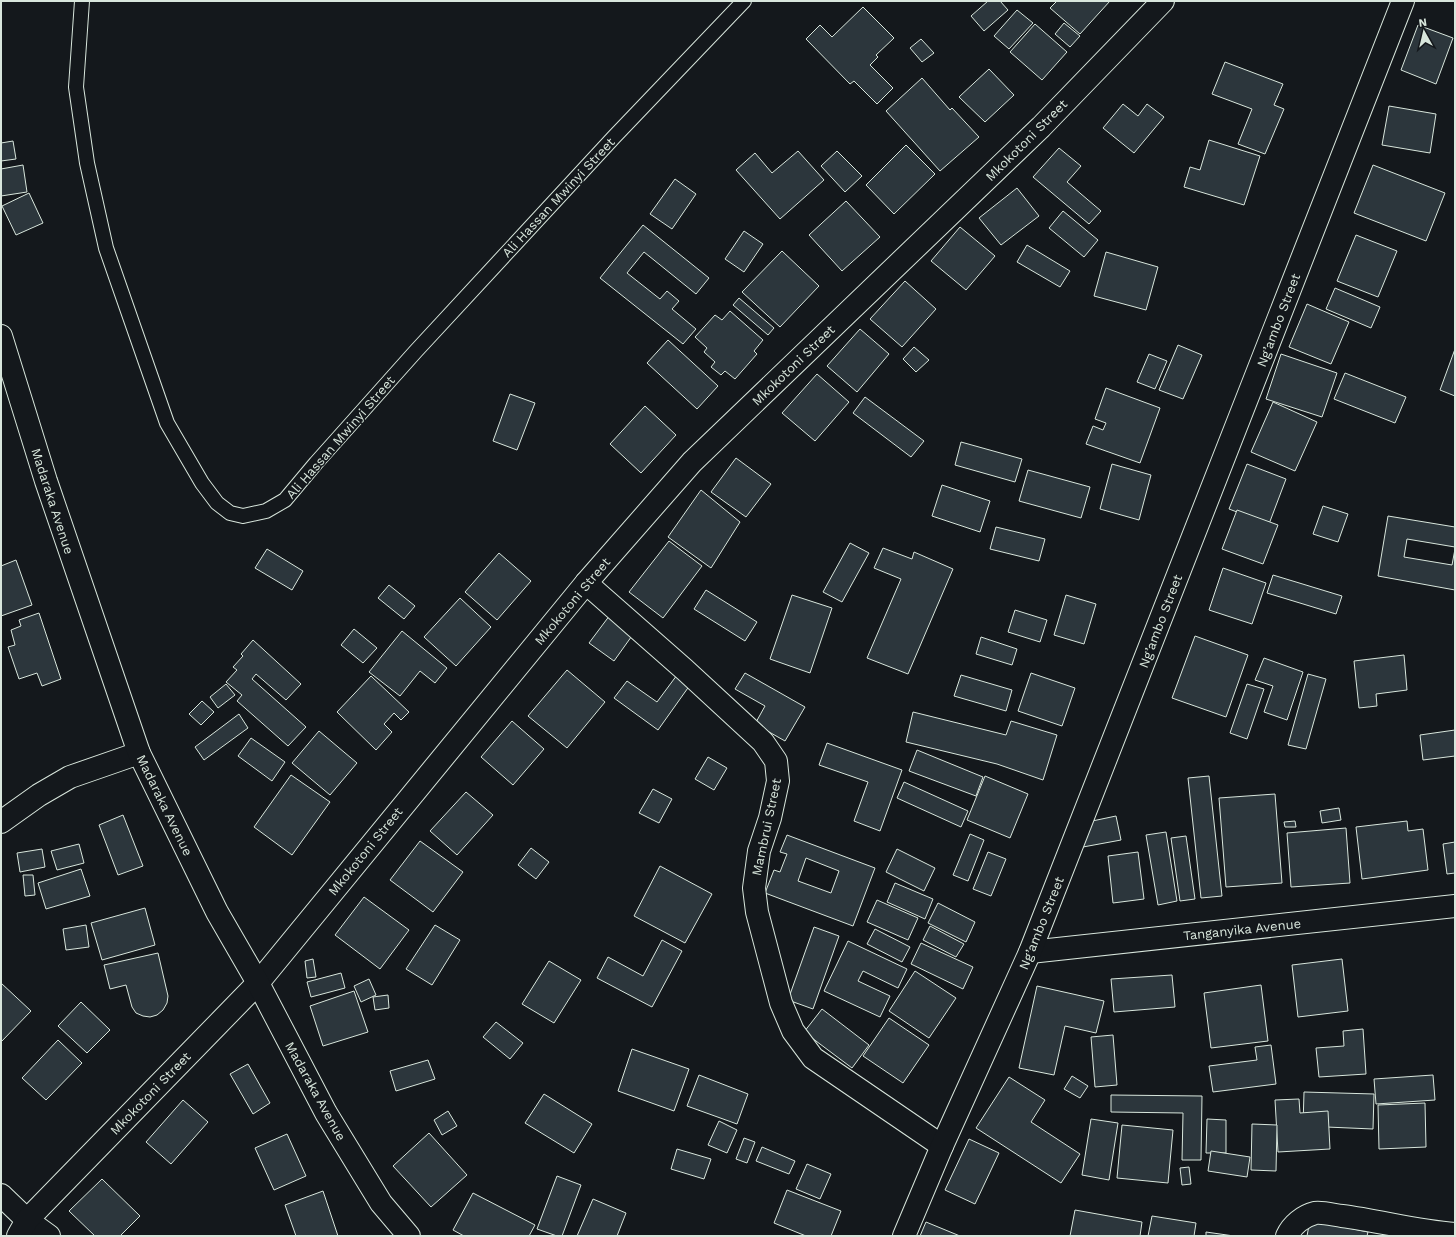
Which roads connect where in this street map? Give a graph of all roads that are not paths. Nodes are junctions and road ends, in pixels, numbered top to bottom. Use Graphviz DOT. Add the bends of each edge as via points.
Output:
graph roads {
  1 [pos="82,1"];
  2 [pos="744,1"];
  3 [pos="1163,1"];
  4 [pos="1403,1"];
  5 [pos="1,336"];
  6 [pos="586,583"];
  7 [pos="139,753"];
  8 [pos="1,822"];
  9 [pos="1455,906"];
  10 [pos="1030,952"];
  11 [pos="258,983"];
  12 [pos="942,1146"];
  13 [pos="1,1195"];
  14 [pos="23,1228"];
  15 [pos="1455,1234"];
  16 [pos="49,1236"];
  17 [pos="409,1236"];
  18 [pos="904,1236"];
  19 [pos="1287,1236"];
  1 -- 2 [label="lane, Ali Hassan Mwinyi Street" via="76,87 87,163 106,248 167,423 202,484 217,503 230,513 243,516 266,511 285,500 421,345"];
  3 -- 6 [label="main road, Mkokotoni Street" via="1041,127 692,462"];
  4 -- 10 [label="main road, Ng’ambo Street"];
  5 -- 7 [label="main road, Madaraka Avenue" via="46,481"];
  6 -- 11 [label="main road, Mkokotoni Street"];
  6 -- 12 [label="main road, Mambrui Street" via="763,742 776,761 778,781 759,851 754,888 757,912 781,1003 793,1031 813,1058"];
  7 -- 8 [label="main road" via="70,776"];
  7 -- 11 [label="main road, Madaraka Avenue" via="217,912"];
  9 -- 10 [label="main road, Tanganyika Avenue"];
  10 -- 12 [label="main road, Ng’ambo Street"];
  11 -- 14 [label="main road, Mkokotoni Street"];
  11 -- 17 [label="main road, Madaraka Avenue" via="326,1113 381,1202"];
  12 -- 18 [label="main road, Ng’ambo Street"];
  13 -- 14 [label="main road"];
  14 -- 16 [label="main road"];
  15 -- 19 [label="main road" via="1316,1213 1301,1218"];
}
